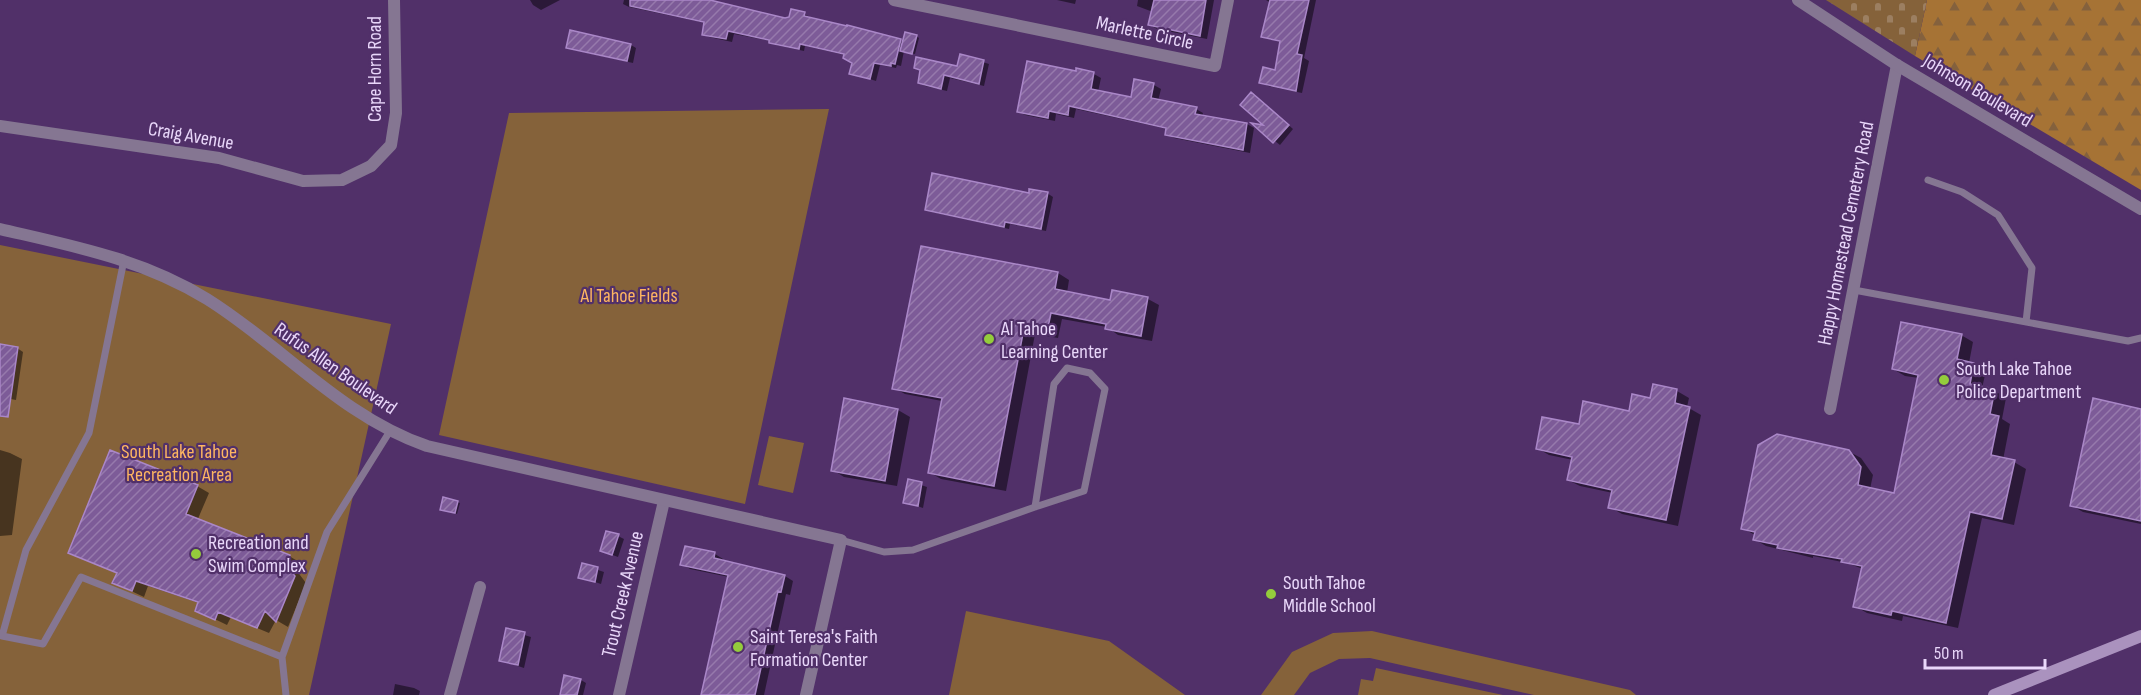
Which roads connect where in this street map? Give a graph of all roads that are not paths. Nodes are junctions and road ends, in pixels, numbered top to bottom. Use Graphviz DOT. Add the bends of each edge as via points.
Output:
graph roads {
  1 [pos="394,0"];
  2 [pos="894,0"];
  3 [pos="1228,0"];
  4 [pos="1798,0"];
  5 [pos="930,3"];
  6 [pos="1898,65"];
  7 [pos="0,126"];
  8 [pos="371,166"];
  9 [pos="1928,180"];
  10 [pos="2141,209"];
  11 [pos="0,229"];
  12 [pos="124,260"];
  13 [pos="1854,290"];
  14 [pos="2026,322"];
  15 [pos="2141,338"];
  16 [pos="1830,409"];
  17 [pos="390,431"];
  18 [pos="664,501"];
  19 [pos="1035,507"];
  20 [pos="840,540"];
  21 [pos="480,587"];
  22 [pos="2141,636"];
  23 [pos="282,657"];
  24 [pos="286,695"];
  25 [pos="450,695"];
  26 [pos="619,695"];
  27 [pos="806,695"];
  28 [pos="1994,695"];
  1 -- 8 [label="street, Cape Horn Road" via="396,113 391,145"];
  2 -- 5 [label="street, Marlette Circle"];
  3 -- 5 [label="street, Marlette Circle" via="1215,66"];
  4 -- 6 [label="street, Johnson Boulevard"];
  6 -- 10 [label="street, Johnson Boulevard"];
  6 -- 13 [label="street, Happy Homestead Cemetery Road"];
  7 -- 8 [label="street, Craig Avenue" via="219,158 303,181 342,180"];
  9 -- 14 [label="lane" via="1962,192 1998,215 2032,268"];
  11 -- 12 [label="street, Rufus Allen Boulevard"];
  12 -- 17 [label="street, Rufus Allen Boulevard" via="209,300 349,406"];
  12 -- 23 [label="lane" via="89,433 26,550 2,636 43,644 81,577"];
  13 -- 14 [label="lane"];
  13 -- 16 [label="street, Happy Homestead Cemetery Road"];
  14 -- 15 [label="lane" via="2128,341"];
  17 -- 18 [label="street, Rufus Allen Boulevard" via="427,446"];
  17 -- 23 [label="lane" via="327,532"];
  18 -- 20 [label="street, Rufus Allen Boulevard"];
  18 -- 26 [label="street, Trout Creek Avenue"];
  19 -- 19 [label="lane" via="1084,491 1105,389 1090,373 1067,368 1054,384"];
  19 -- 20 [label="lane" via="913,550 884,552"];
  20 -- 27 [label="street"];
  21 -- 25 [label="street"];
  22 -- 28 [label="main road"];
  23 -- 24 [label="lane"];
}
